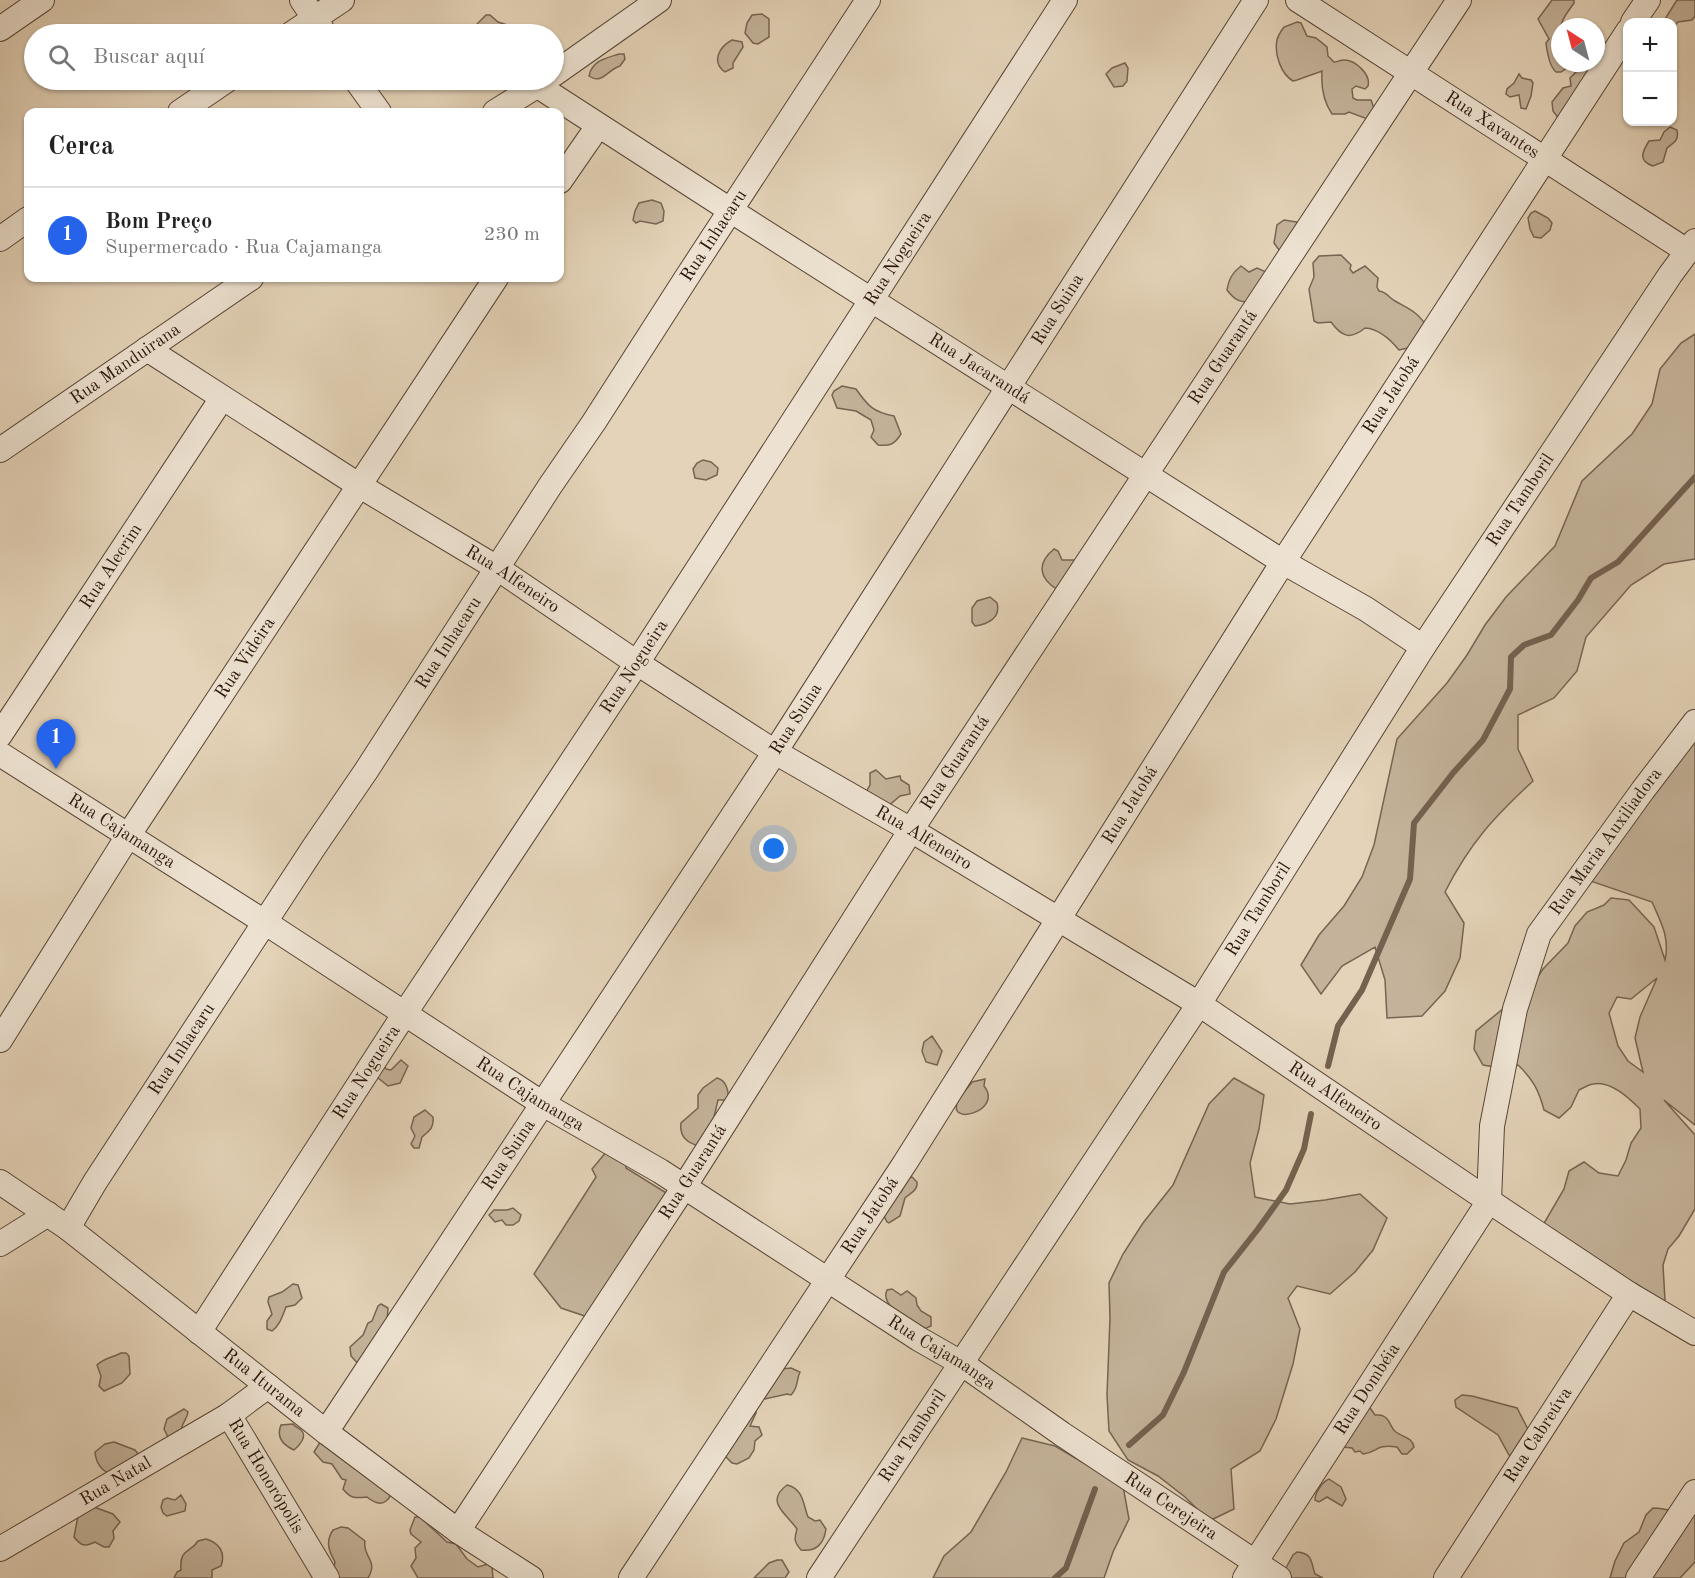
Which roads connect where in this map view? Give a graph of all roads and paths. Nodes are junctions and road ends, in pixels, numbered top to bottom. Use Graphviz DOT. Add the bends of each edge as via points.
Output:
graph roads {
  1 [pos="42,0"];
  2 [pos="342,0"];
  3 [pos="659,0"];
  4 [pos="868,0"];
  5 [pos="1065,0"];
  6 [pos="1256,0"];
  7 [pos="1298,0"];
  8 [pos="1459,0"];
  9 [pos="1648,0"];
  10 [pos="314,18"];
  11 [pos="1636,18"];
  12 [pos="0,29"];
  13 [pos="1623,39"];
  14 [pos="564,67"];
  15 [pos="1411,72"];
  16 [pos="212,90"];
  17 [pos="363,90"];
  18 [pos="530,90"];
  19 [pos="557,90"];
  20 [pos="186,108"];
  21 [pos="376,108"];
  22 [pos="501,108"];
  23 [pos="598,126"];
  24 [pos="1543,160"];
  25 [pos="564,175"];
  26 [pos="730,210"];
  27 [pos="24,222"];
  28 [pos="0,239"];
  29 [pos="1691,246"];
  30 [pos="245,282"];
  31 [pos="493,282"];
  32 [pos="872,300"];
  33 [pos="147,349"];
  34 [pos="1009,387"];
  35 [pos="222,398"];
  36 [pos="0,450"];
  37 [pos="1146,474"];
  38 [pos="360,486"];
  39 [pos="1282,562"];
  40 [pos="497,568"];
  41 [pos="1423,646"];
  42 [pos="637,663"];
  43 [pos="1695,722"];
  44 [pos="0,735"];
  45 [pos="775,752"];
  46 [pos="0,754"];
  47 [pos="911,830"];
  48 [pos="128,837"];
  49 [pos="1058,918"];
  50 [pos="266,923"];
  51 [pos="1199,1004"];
  52 [pos="404,1014"];
  53 [pos="0,1040"];
  54 [pos="543,1104"];
  55 [pos="3,1187"];
  56 [pos="684,1187"];
  57 [pos="1489,1201"];
  58 [pos="48,1214"];
  59 [pos="68,1228"];
  60 [pos="0,1244"];
  61 [pos="829,1280"];
  62 [pos="1629,1294"];
  63 [pos="199,1332"];
  64 [pos="1695,1333"];
  65 [pos="961,1363"];
  66 [pos="268,1386"];
  67 [pos="229,1415"];
  68 [pos="326,1432"];
  69 [pos="1062,1434"];
  70 [pos="1695,1492"];
  71 [pos="458,1531"];
  72 [pos="0,1549"];
  73 [pos="1250,1570"];
  74 [pos="327,1578"];
  75 [pos="531,1578"];
  76 [pos="631,1578"];
  77 [pos="819,1578"];
  78 [pos="1279,1578"];
  79 [pos="1446,1578"];
  80 [pos="1638,1578"];
  1 -- 12 [label="street"];
  2 -- 10 [label="street"];
  3 -- 14 [label="street"];
  4 -- 26 [label="street, Rua Inhacaru"];
  5 -- 32 [label="street, Rua Nogueira"];
  6 -- 34 [label="street, Rua Suina"];
  7 -- 15 [label="street, Rua Xavantes"];
  8 -- 15 [label="street, Rua Guarantá"];
  9 -- 11 [label="street"];
  13 -- 24 [label="street, Rua Jatobá"];
  15 -- 24 [label="street, Rua Xavantes"];
  15 -- 37 [label="street, Rua Guarantá"];
  16 -- 20 [label="street"];
  17 -- 21 [label="street"];
  18 -- 22 [label="street"];
  19 -- 23 [label="street, Rua Jacarandá"];
  23 -- 25 [label="street"];
  23 -- 26 [label="street, Rua Jacarandá"];
  24 -- 29 [label="street, Rua Xavantes"];
  24 -- 39 [label="street, Rua Jatobá"];
  26 -- 32 [label="street, Rua Jacarandá"];
  26 -- 40 [label="street, Rua Inhacaru"];
  27 -- 28 [label="street"];
  29 -- 41 [label="street, Rua Tamboril"];
  30 -- 33 [label="street, Rua Manduirana"];
  31 -- 38 [label="street, Rua Videira"];
  32 -- 34 [label="street, Rua Jacarandá"];
  32 -- 42 [label="street, Rua Nogueira"];
  33 -- 35 [label="street, Rua Alfeneiro"];
  33 -- 36 [label="street, Rua Manduirana"];
  34 -- 37 [label="street, Rua Jacarandá"];
  34 -- 45 [label="street, Rua Suina"];
  35 -- 38 [label="street, Rua Alfeneiro"];
  35 -- 44 [label="street, Rua Alecrim"];
  37 -- 39 [label="street, Rua Jacarandá"];
  37 -- 47 [label="street, Rua Guarantá"];
  38 -- 40 [label="street, Rua Alfeneiro"];
  38 -- 48 [label="street, Rua Videira"];
  39 -- 41 [label="street, Rua Jacarandá"];
  39 -- 49 [label="street, Rua Jatobá"];
  40 -- 42 [label="street, Rua Alfeneiro"];
  40 -- 50 [label="street, Rua Inhacaru"];
  41 -- 51 [label="street, Rua Tamboril"];
  42 -- 45 [label="street, Rua Alfeneiro"];
  42 -- 52 [label="street, Rua Nogueira"];
  43 -- 57 [label="street, Rua Maria Auxiliadora" via="1539,934 1515,1009 1492,1126"];
  45 -- 47 [label="street, Rua Alfeneiro"];
  45 -- 54 [label="street, Rua Suina"];
  46 -- 48 [label="street, Rua Cajamanga"];
  47 -- 49 [label="street, Rua Alfeneiro"];
  47 -- 56 [label="street, Rua Guarantá"];
  48 -- 50 [label="street, Rua Cajamanga"];
  48 -- 53 [label="street, Rua Videira"];
  49 -- 51 [label="street, Rua Alfeneiro"];
  49 -- 61 [label="street, Rua Jatobá"];
  50 -- 52 [label="street, Rua Cajamanga"];
  50 -- 59 [label="street, Rua Inhacaru"];
  51 -- 57 [label="street, Rua Alfeneiro"];
  51 -- 65 [label="street, Rua Tamboril"];
  52 -- 54 [label="street, Rua Cajamanga"];
  52 -- 63 [label="street, Rua Nogueira"];
  54 -- 56 [label="street, Rua Cajamanga"];
  54 -- 68 [label="street, Rua Suina"];
  55 -- 58 [label="street, Rua Iturama"];
  56 -- 61 [label="street, Rua Cajamanga"];
  56 -- 71 [label="street, Rua Guarantá"];
  57 -- 62 [label="street, Rua Alfeneiro"];
  57 -- 73 [label="street, Rua Dombéia"];
  58 -- 59 [label="street, Rua Iturama"];
  58 -- 60 [label="street"];
  59 -- 63 [label="street, Rua Iturama"];
  61 -- 65 [label="street, Rua Cajamanga"];
  61 -- 76 [label="street, Rua Jatobá"];
  62 -- 64 [label="street, Rua Alfeneiro"];
  62 -- 79 [label="street, Rua Cabreúva"];
  63 -- 66 [label="street, Rua Iturama"];
  65 -- 69 [label="street, Rua Cajamanga"];
  65 -- 77 [label="street, Rua Tamboril"];
  66 -- 67 [label="street, Rua Honorópolis"];
  66 -- 68 [label="street, Rua Iturama"];
  67 -- 72 [label="street, Rua Natal"];
  67 -- 74 [label="street, Rua Honorópolis"];
  68 -- 71 [label="street, Rua Iturama"];
  69 -- 73 [label="street, Rua Cerejeira"];
  70 -- 80 [label="street"];
  71 -- 75 [label="street, Rua Iturama"];
  73 -- 78 [label="street, Rua Cerejeira"];
}
